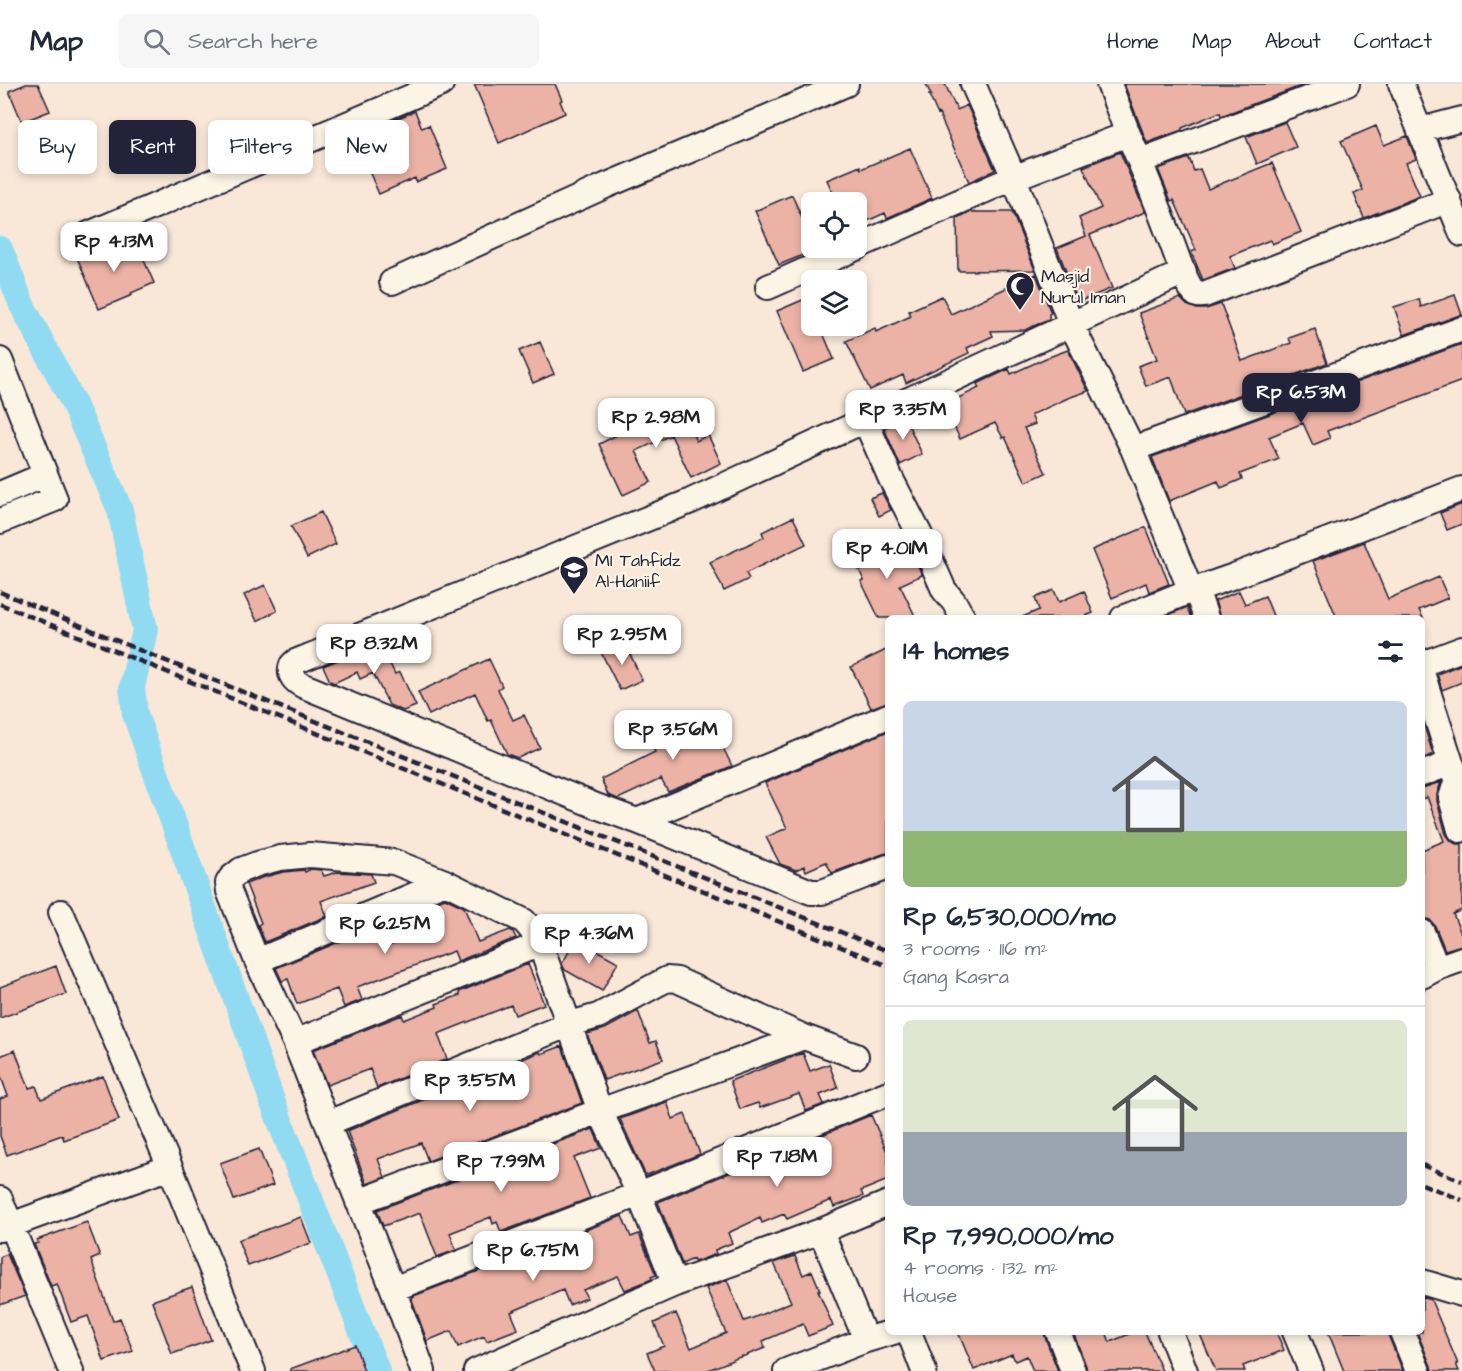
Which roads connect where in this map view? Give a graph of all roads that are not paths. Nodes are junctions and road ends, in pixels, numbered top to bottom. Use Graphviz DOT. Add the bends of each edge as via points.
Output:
graph roads {
  1 [pos="441,84"];
  2 [pos="846,84"];
  3 [pos="974,84"];
  4 [pos="1109,84"];
  5 [pos="1347,84"];
  6 [pos="1401,84"];
  7 [pos="1462,119"];
  8 [pos="1420,130"];
  9 [pos="1128,134"];
  10 [pos="1140,161"];
  11 [pos="1013,178"];
  12 [pos="1449,200"];
  13 [pos="89,234"];
  14 [pos="1462,234"];
  15 [pos="867,243"];
  16 [pos="833,258"];
  17 [pos="1184,272"];
  18 [pos="392,282"];
  19 [pos="768,287"];
  20 [pos="1071,324"];
  21 [pos="1462,330"];
  22 [pos="0,360"];
  23 [pos="865,420"];
  24 [pos="1133,449"];
  25 [pos="45,475"];
  26 [pos="1462,489"];
  27 [pos="0,494"];
  28 [pos="0,521"];
  29 [pos="1193,590"];
  30 [pos="961,615"];
  31 [pos="1131,615"];
  32 [pos="1205,615"];
  33 [pos="1462,649"];
  34 [pos="1425,663"];
  35 [pos="1425,682"];
  36 [pos="885,717"];
  37 [pos="1451,763"];
  38 [pos="1425,773"];
  39 [pos="637,821"];
  40 [pos="1460,830"];
  41 [pos="885,868"];
  42 [pos="445,882"];
  43 [pos="62,912"];
  44 [pos="540,944"];
  45 [pos="1425,949"];
  46 [pos="1462,959"];
  47 [pos="257,961"];
  48 [pos="1429,972"];
  49 [pos="570,1024"];
  50 [pos="804,1037"];
  51 [pos="295,1042"];
  52 [pos="856,1056"];
  53 [pos="885,1094"];
  54 [pos="600,1111"];
  55 [pos="328,1123"];
  56 [pos="170,1167"];
  57 [pos="639,1194"];
  58 [pos="0,1199"];
  59 [pos="358,1202"];
  60 [pos="885,1204"];
  61 [pos="6,1227"];
  62 [pos="821,1231"];
  63 [pos="1425,1283"];
  64 [pos="675,1284"];
  65 [pos="393,1289"];
  66 [pos="1462,1294"];
  67 [pos="885,1334"];
  68 [pos="910,1335"];
  69 [pos="1059,1335"];
  70 [pos="1171,1335"];
  71 [pos="1296,1335"];
  72 [pos="1403,1335"];
  73 [pos="867,1340"];
  74 [pos="71,1371"];
  75 [pos="253,1371"];
  76 [pos="423,1371"];
  77 [pos="476,1371"];
  78 [pos="786,1371"];
  79 [pos="924,1371"];
  80 [pos="1073,1371"];
  81 [pos="1185,1371"];
  82 [pos="1311,1371"];
  83 [pos="1418,1371"];
  1 -- 13 [label="street"];
  2 -- 18 [label="street"];
  3 -- 11 [label="street"];
  4 -- 9 [label="street"];
  5 -- 10 [label="street"];
  6 -- 8 [label="street"];
  7 -- 8 [label="street"];
  8 -- 12 [label="street"];
  9 -- 10 [label="street"];
  9 -- 11 [label="street"];
  10 -- 17 [label="street"];
  11 -- 15 [label="street"];
  11 -- 20 [label="street"];
  12 -- 14 [label="street"];
  12 -- 17 [label="street" via="1204,295 1196,295"];
  16 -- 19 [label="street"];
  17 -- 20 [label="street"];
  20 -- 23 [label="street"];
  20 -- 24 [label="street"];
  21 -- 24 [label="street"];
  22 -- 25 [label="street"];
  23 -- 30 [label="street" via="944,590"];
  23 -- 39 [label="street" via="691,501 292,665 291,673 298,684"];
  24 -- 29 [label="street"];
  25 -- 27 [label="street"];
  25 -- 28 [label="street" via="55,500"];
  26 -- 29 [label="street"];
  29 -- 31 [label="street"];
  29 -- 32 [label="street"];
  33 -- 34 [label="street"];
  35 -- 37 [label="street"];
  36 -- 39 [label="street"];
  37 -- 38 [label="street"];
  37 -- 40 [label="street" via="1456,782 1451,798"];
  39 -- 41 [label="street" via="811,892 822,892"];
  42 -- 44 [label="street" via="524,921"];
  42 -- 47 [label="street"];
  42 -- 47 [label="street" via="394,862 310,855 280,858 241,870 228,883 229,891"];
  43 -- 56 [label="street"];
  44 -- 49 [label="street"];
  44 -- 51 [label="street"];
  45 -- 48 [label="street"];
  46 -- 48 [label="street"];
  47 -- 51 [label="street"];
  49 -- 50 [label="street" via="598,1016 670,978"];
  49 -- 54 [label="street"];
  49 -- 55 [label="street"];
  50 -- 52 [label="street"];
  50 -- 54 [label="street"];
  51 -- 55 [label="street"];
  53 -- 57 [label="street"];
  54 -- 57 [label="street"];
  54 -- 59 [label="street"];
  55 -- 59 [label="street"];
  56 -- 61 [label="street"];
  56 -- 75 [label="street"];
  57 -- 64 [label="street"];
  57 -- 65 [label="street"];
  58 -- 61 [label="street"];
  59 -- 65 [label="street"];
  60 -- 62 [label="street"];
  61 -- 74 [label="street"];
  62 -- 64 [label="street"];
  62 -- 73 [label="street"];
  63 -- 66 [label="street"];
  64 -- 77 [label="street"];
  65 -- 76 [label="street"];
  67 -- 73 [label="street"];
  68 -- 79 [label="street"];
  69 -- 80 [label="street"];
  70 -- 81 [label="street"];
  71 -- 82 [label="street"];
  72 -- 83 [label="street"];
  73 -- 78 [label="street"];
}
